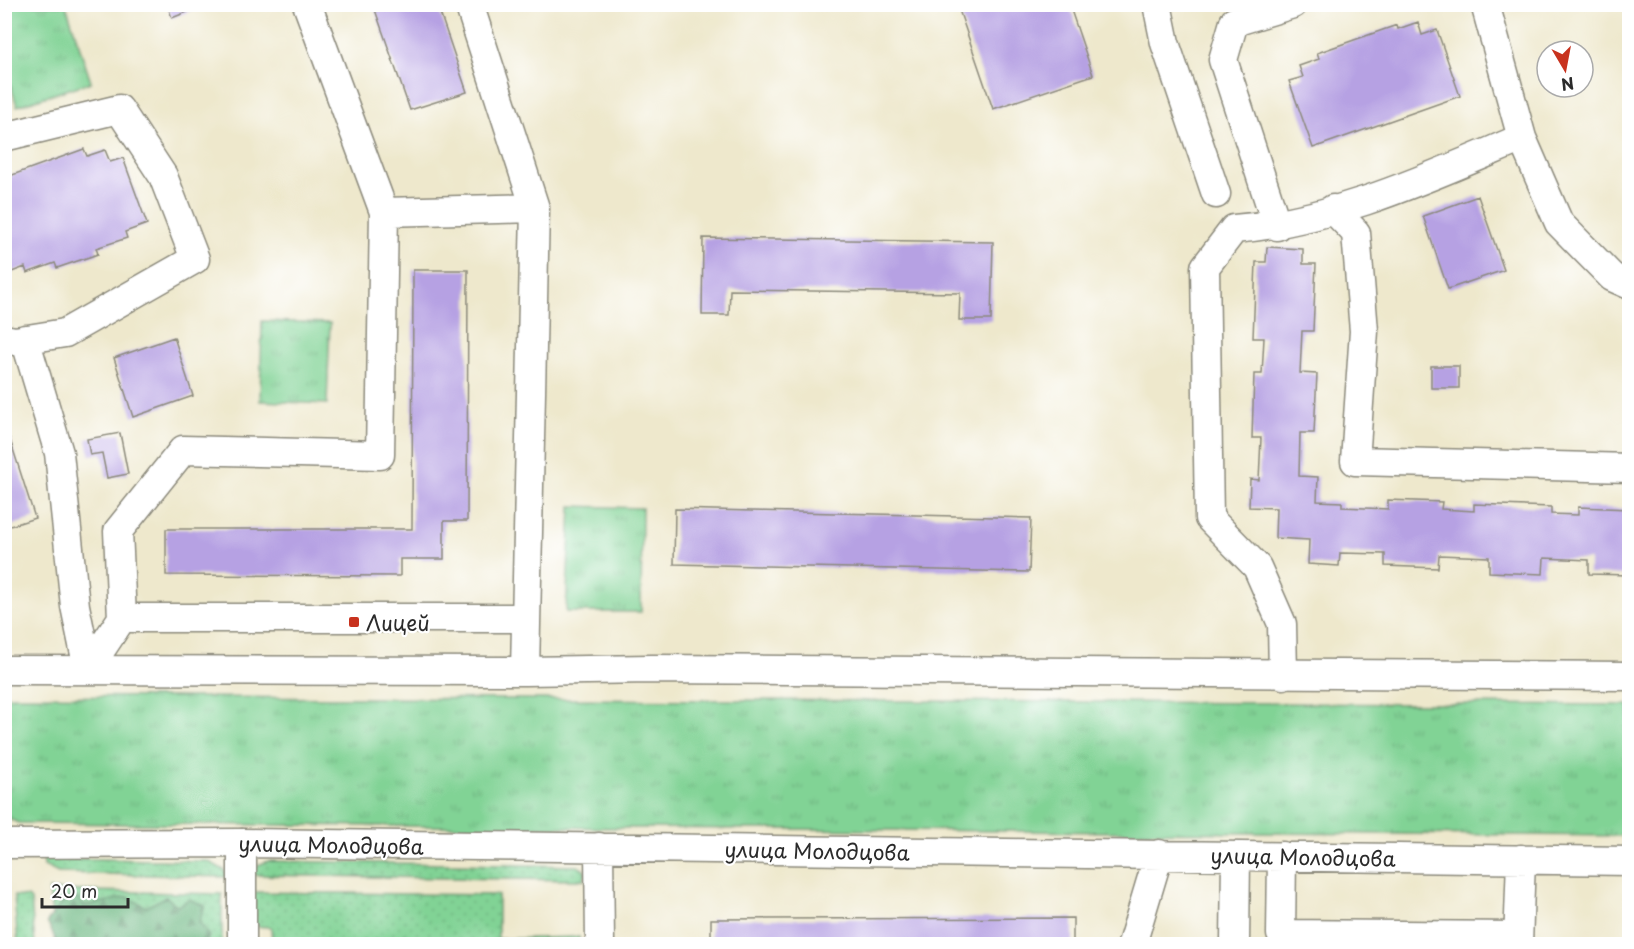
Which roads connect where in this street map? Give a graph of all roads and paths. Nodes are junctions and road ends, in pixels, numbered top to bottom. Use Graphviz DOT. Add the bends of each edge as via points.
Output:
graph roads {
  1 [pos="307,4"];
  2 [pos="469,4"];
  3 [pos="1157,4"];
  4 [pos="1293,4"];
  5 [pos="1485,4"];
  6 [pos="4,137"];
  7 [pos="1522,138"];
  8 [pos="1216,194"];
  9 [pos="535,208"];
  10 [pos="1333,209"];
  11 [pos="384,212"];
  12 [pos="1277,226"];
  13 [pos="1629,285"];
  14 [pos="15,339"];
  15 [pos="1629,468"];
  16 [pos="122,618"];
  17 [pos="525,618"];
  18 [pos="88,669"];
  19 [pos="4,670"];
  20 [pos="525,671"];
  21 [pos="1283,675"];
  22 [pos="1629,676"];
  23 [pos="242,843"];
  24 [pos="4,844"];
  25 [pos="599,847"];
  26 [pos="1159,854"];
  27 [pos="1236,856"];
  28 [pos="1282,856"];
  29 [pos="1521,859"];
  30 [pos="1629,861"];
  31 [pos="1518,940"];
  32 [pos="242,945"];
  33 [pos="600,945"];
  34 [pos="1132,945"];
  35 [pos="1235,945"];
  1 -- 11 [label="street"];
  2 -- 9 [label="street"];
  3 -- 8 [label="street" via="1165,43"];
  4 -- 12 [label="street" via="1234,22 1223,60"];
  5 -- 7 [label="street"];
  6 -- 14 [label="street" via="119,109 163,176 195,259 65,333"];
  7 -- 10 [label="street" via="1377,199"];
  7 -- 13 [label="street" via="1558,223 1612,277"];
  9 -- 11 [label="street"];
  9 -- 17 [label="street"];
  10 -- 12 [label="street"];
  10 -- 15 [label="street" via="1356,233 1364,331 1355,461"];
  11 -- 16 [label="street" via="380,455 183,450 118,531"];
  12 -- 21 [label="street" via="1234,229 1205,267 1207,422 1209,518 1257,567 1282,624"];
  14 -- 18 [label="street" via="59,453 75,606"];
  16 -- 17 [label="street"];
  16 -- 18 [label="street"];
  17 -- 20 [label="street"];
  18 -- 19 [label="street"];
  18 -- 20 [label="street"];
  20 -- 21 [label="street"];
  21 -- 22 [label="street"];
  23 -- 24 [label="street, улица Молодцова"];
  23 -- 25 [label="street, улица Молодцова"];
  23 -- 32 [label="street"];
  25 -- 26 [label="street, улица Молодцова"];
  25 -- 33 [label="street"];
  26 -- 27 [label="street, улица Молодцова"];
  26 -- 34 [label="street"];
  27 -- 28 [label="street, улица Молодцова"];
  27 -- 35 [label="street"];
  28 -- 29 [label="street, улица Молодцова"];
  28 -- 31 [label="street" via="1281,934"];
  29 -- 30 [label="street, улица Молодцова"];
  29 -- 31 [label="street"];
}
